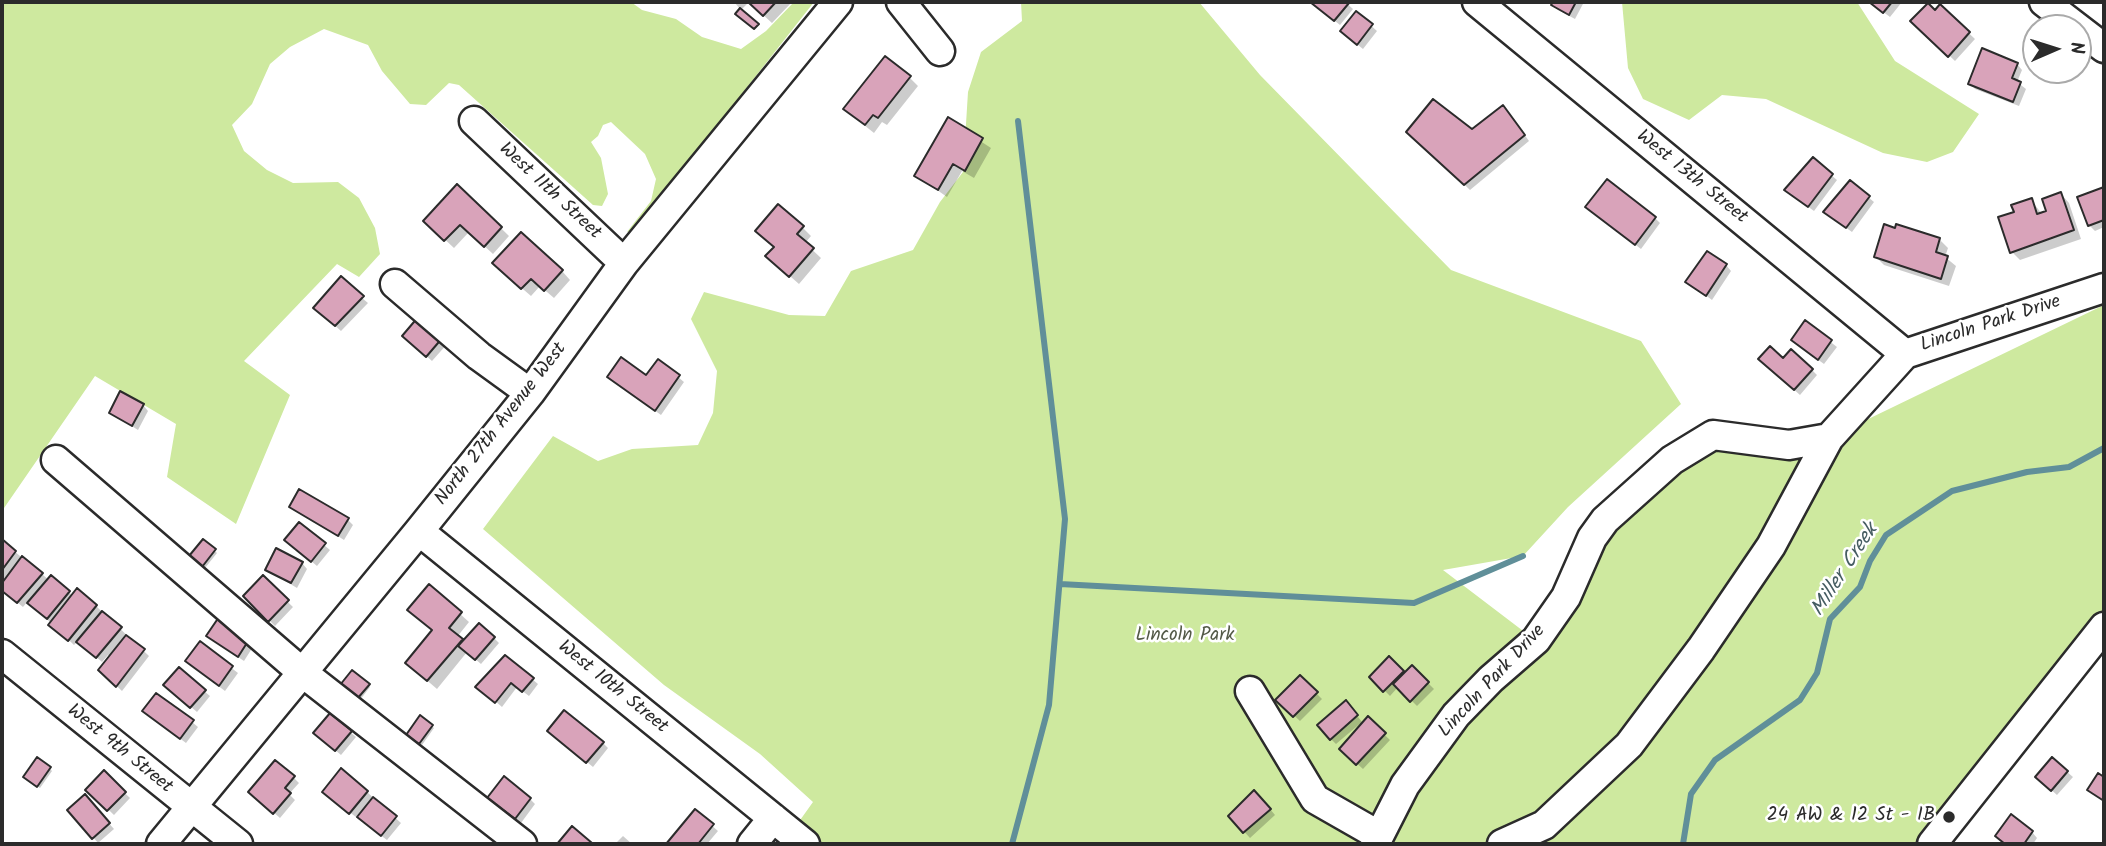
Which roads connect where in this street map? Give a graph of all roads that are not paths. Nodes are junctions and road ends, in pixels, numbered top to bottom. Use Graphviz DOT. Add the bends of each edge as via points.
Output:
graph roads {
  1 [pos="838,2"];
  2 [pos="901,2"];
  3 [pos="1477,2"];
  4 [pos="2044,2"];
  5 [pos="2104,48"];
  6 [pos="940,51"];
  7 [pos="474,121"];
  8 [pos="624,263"];
  9 [pos="395,284"];
  10 [pos="2104,288"];
  11 [pos="1905,354"];
  12 [pos="530,393"];
  13 [pos="1829,438"];
  14 [pos="57,460"];
  15 [pos="419,531"];
  16 [pos="2104,627"];
  17 [pos="2,654"];
  18 [pos="303,673"];
  19 [pos="1250,691"];
  20 [pos="190,808"];
  21 [pos="773,818"];
  22 [pos="1377,840"];
  23 [pos="161,844"];
  24 [pos="238,844"];
  25 [pos="522,844"];
  26 [pos="752,844"];
  27 [pos="805,844"];
  28 [pos="1502,844"];
  29 [pos="1931,844"];
  1 -- 8 [label="street, North 27th Avenue West"];
  2 -- 6 [label="street"];
  3 -- 11 [label="street, West 13th Street"];
  4 -- 5 [label="street"];
  7 -- 8 [label="street, West 11th Street"];
  8 -- 12 [label="street, North 27th Avenue West"];
  9 -- 12 [label="street"];
  10 -- 11 [label="street, Lincoln Park Drive"];
  11 -- 13 [label="street, Lincoln Park Drive"];
  12 -- 15 [label="street, North 27th Avenue West"];
  13 -- 22 [label="street, Lincoln Park Drive" via="1789,445 1713,435 1672,460 1605,520 1566,597 1536,640 1456,715 1405,785"];
  13 -- 28 [label="street, Lincoln Park Drive" via="1771,546 1702,649 1629,745 1544,825"];
  14 -- 18 [label="street"];
  15 -- 18 [label="street, North 27th Avenue West"];
  15 -- 21 [label="street, West 10th Street"];
  16 -- 29 [label="street"];
  17 -- 20 [label="street, West 9th Street"];
  18 -- 20 [label="street, North 27th Avenue West"];
  18 -- 25 [label="street"];
  19 -- 22 [label="street" via="1315,799"];
  20 -- 23 [label="street, North 27th Avenue West"];
  20 -- 24 [label="street, West 9th Street"];
  21 -- 26 [label="street"];
  21 -- 27 [label="street, West 10th Street"];
}
